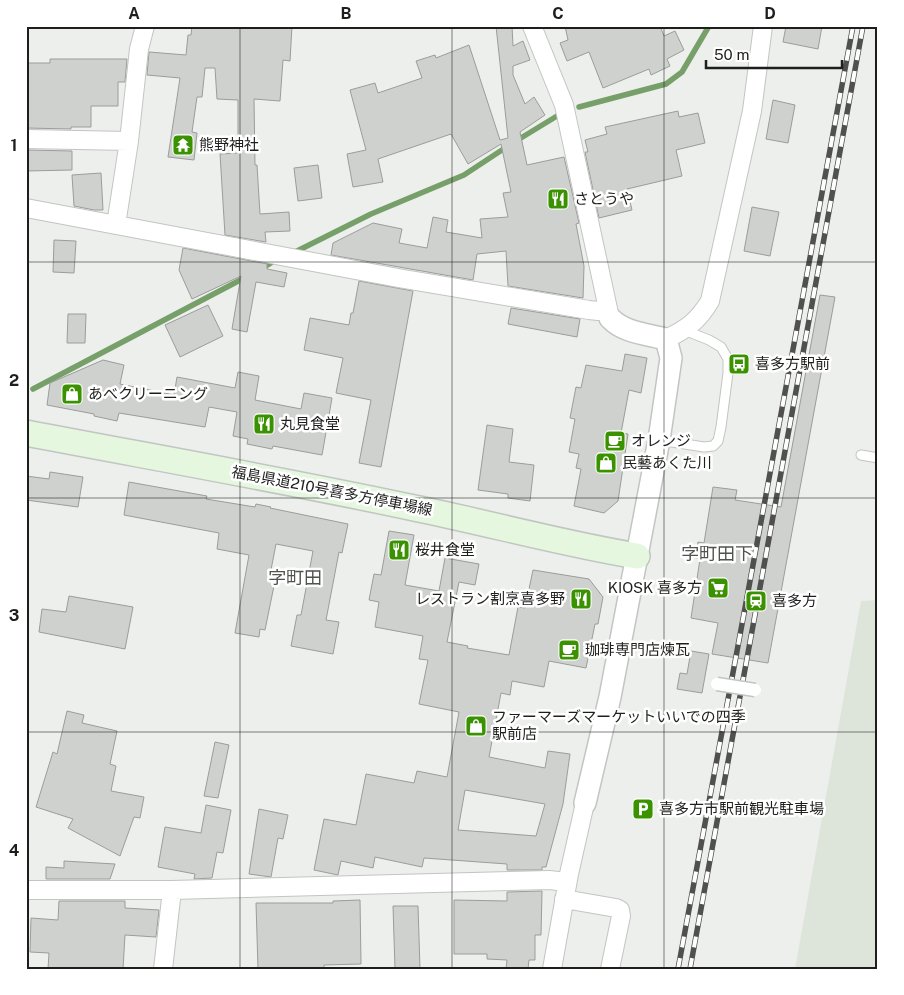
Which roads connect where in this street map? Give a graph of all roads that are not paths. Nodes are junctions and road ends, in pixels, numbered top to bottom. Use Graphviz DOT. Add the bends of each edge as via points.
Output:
graph roads {
  1 [pos="145,26"];
  2 [pos="532,26"];
  3 [pos="763,26"];
  4 [pos="26,139"];
  5 [pos="129,141"];
  6 [pos="26,208"];
  7 [pos="116,226"];
  8 [pos="609,315"];
  9 [pos="675,334"];
  10 [pos="26,433"];
  11 [pos="659,440"];
  12 [pos="860,455"];
  13 [pos="878,458"];
  14 [pos="637,556"];
  15 [pos="717,684"];
  16 [pos="755,690"];
  17 [pos="585,803"];
  18 [pos="26,890"];
  19 [pos="172,890"];
  20 [pos="566,890"];
  21 [pos="163,969"];
  22 [pos="552,969"];
  23 [pos="610,969"];
  1 -- 5 [label="street" via="139,49"];
  2 -- 8 [label="street" via="564,105"];
  3 -- 9 [label="street" via="752,111 710,301 700,316"];
  4 -- 5 [label="street"];
  5 -- 7 [label="street"];
  6 -- 7 [label="street"];
  7 -- 8 [label="street"];
  8 -- 9 [label="street" via="625,329"];
  9 -- 11 [label="street"];
  9 -- 11 [label="lane" via="709,340 721,347 728,359 721,426 713,446"];
  10 -- 14 [label="main road, 福島県道210号喜多方停車場線" via="311,486"];
  11 -- 14 [label="street"];
  12 -- 13 [label="lane"];
  14 -- 17 [label="street" via="610,697"];
  15 -- 16 [label="street, bridge"];
  17 -- 20 [label="street"];
  18 -- 19 [label="street"];
  19 -- 20 [label="street" via="548,880"];
  19 -- 21 [label="street"];
  20 -- 22 [label="street"];
  20 -- 23 [label="street" via="620,910"];
}
